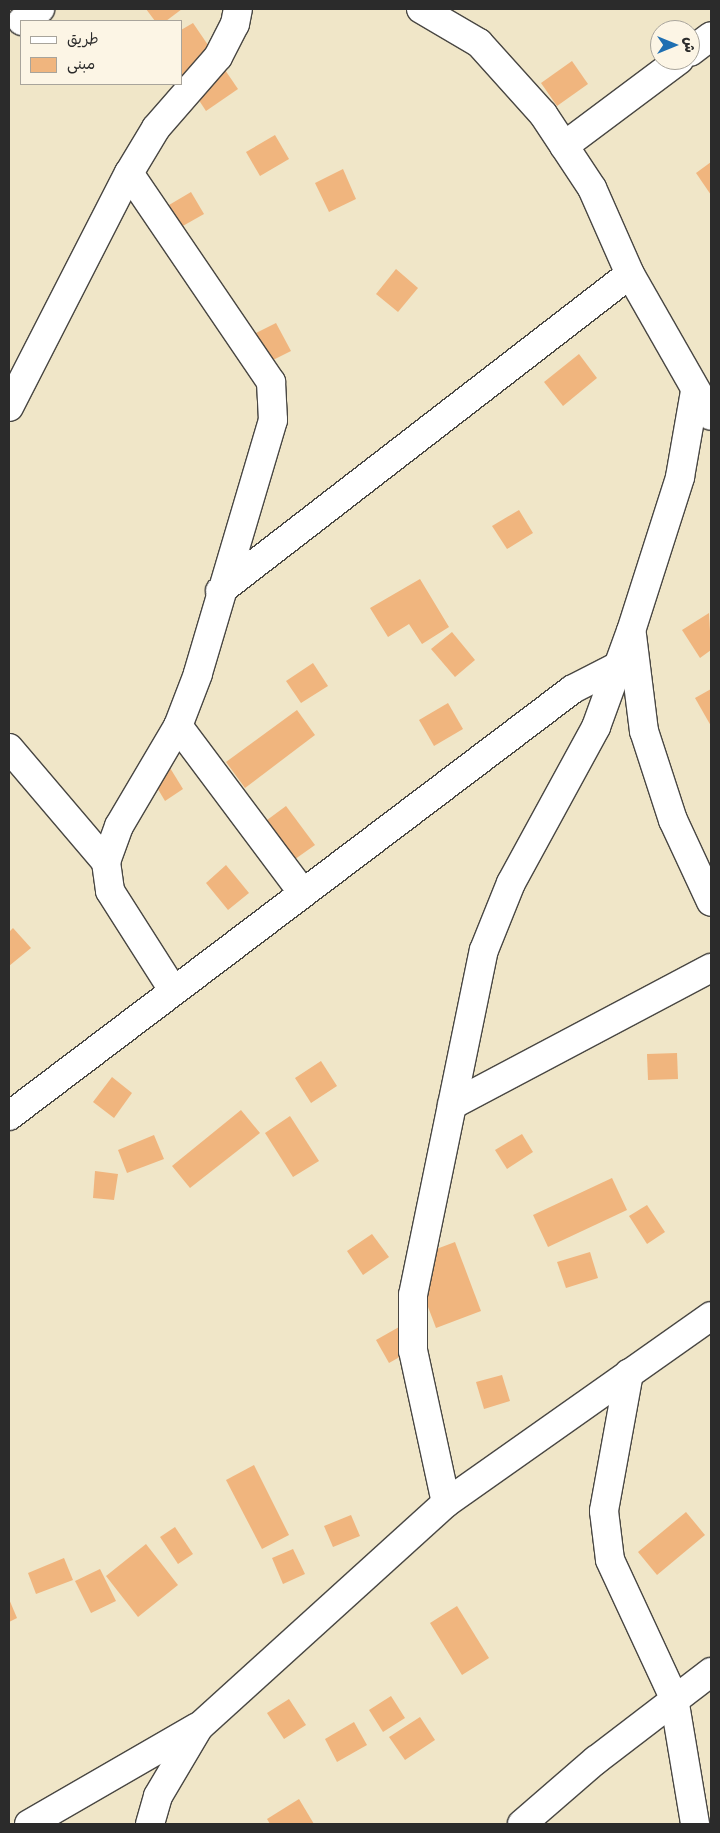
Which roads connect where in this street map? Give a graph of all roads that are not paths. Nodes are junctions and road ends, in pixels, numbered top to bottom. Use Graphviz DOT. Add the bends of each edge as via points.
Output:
graph roads {
  1 [pos="40,9"];
  2 [pos="238,9"];
  3 [pos="420,9"];
  4 [pos="23,20"];
  5 [pos="20,22"];
  6 [pos="9,30"];
  7 [pos="711,36"];
  8 [pos="700,44"];
  9 [pos="666,70"];
  10 [pos="564,146"];
  11 [pos="128,173"];
  12 [pos="630,274"];
  13 [pos="695,391"];
  14 [pos="9,407"];
  15 [pos="711,416"];
  16 [pos="220,591"];
  17 [pos="631,631"];
  18 [pos="618,666"];
  19 [pos="178,726"];
  20 [pos="9,748"];
  21 [pos="106,862"];
  22 [pos="302,892"];
  23 [pos="711,902"];
  24 [pos="711,968"];
  25 [pos="173,990"];
  26 [pos="452,1106"];
  27 [pos="9,1116"];
  28 [pos="711,1316"];
  29 [pos="629,1373"];
  30 [pos="446,1502"];
  31 [pos="711,1672"];
  32 [pos="674,1698"];
  33 [pos="199,1727"];
  34 [pos="28,1824"];
  35 [pos="150,1824"];
  36 [pos="522,1824"];
  37 [pos="695,1824"];
  1 -- 4 [label="street"];
  2 -- 11 [label="street" via="235,24 218,57 156,128"];
  3 -- 10 [label="street" via="479,43 543,114"];
  5 -- 6 [label="street"];
  7 -- 8 [label="street"];
  9 -- 10 [label="street"];
  10 -- 12 [label="street" via="592,188"];
  11 -- 14 [label="street"];
  11 -- 16 [label="street" via="271,382 273,420"];
  12 -- 13 [label="street"];
  12 -- 16 [label="street"];
  13 -- 15 [label="street"];
  13 -- 17 [label="street" via="680,477"];
  16 -- 19 [label="street" via="198,674"];
  17 -- 18 [label="street"];
  17 -- 23 [label="street" via="644,731 673,820"];
  18 -- 22 [label="street" via="573,689"];
  18 -- 26 [label="street" via="596,727 511,882 484,950"];
  19 -- 21 [label="street" via="119,826"];
  19 -- 22 [label="street"];
  20 -- 21 [label="street"];
  21 -- 25 [label="street" via="110,891"];
  22 -- 25 [label="street"];
  24 -- 26 [label="street"];
  25 -- 27 [label="street"];
  26 -- 30 [label="street" via="413,1295 413,1351"];
  28 -- 29 [label="street"];
  29 -- 30 [label="street"];
  29 -- 32 [label="street" via="604,1511 610,1560"];
  30 -- 33 [label="street"];
  31 -- 32 [label="street"];
  32 -- 36 [label="street"];
  32 -- 37 [label="street"];
  33 -- 34 [label="street"];
  33 -- 35 [label="street" via="158,1796"];
}
